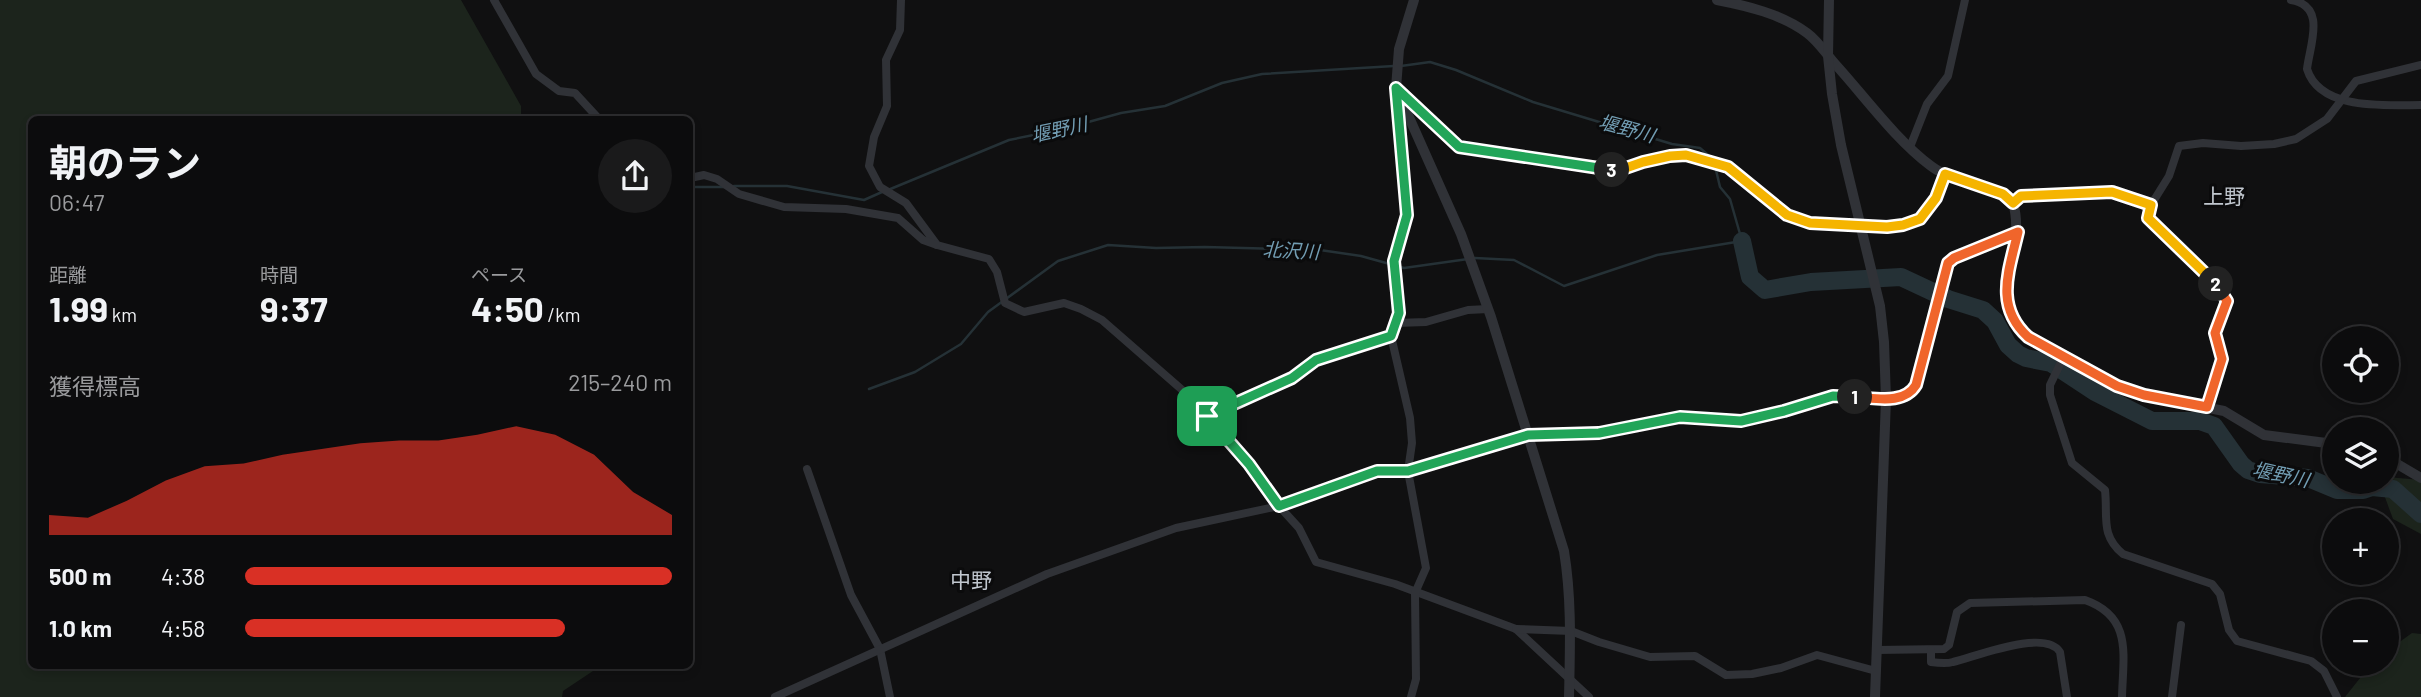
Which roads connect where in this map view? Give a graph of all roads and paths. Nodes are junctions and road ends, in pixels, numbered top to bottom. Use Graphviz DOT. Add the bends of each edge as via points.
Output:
graph roads {
  1 [pos="494,0"];
  2 [pos="901,0"];
  3 [pos="1414,0"];
  4 [pos="1717,0"];
  5 [pos="1829,0"];
  6 [pos="1965,0"];
  7 [pos="2291,0"];
  8 [pos="1828,56"];
  9 [pos="2421,65"];
  10 [pos="1396,88"];
  11 [pos="2341,100"];
  12 [pos="2421,105"];
  13 [pos="596,116"];
  14 [pos="1910,147"];
  15 [pos="1945,174"];
  16 [pos="693,177"];
  17 [pos="2013,203"];
  18 [pos="2151,205"];
  19 [pos="1862,224"];
  20 [pos="2018,232"];
  21 [pos="937,244"];
  22 [pos="1488,309"];
  23 [pos="1396,323"];
  24 [pos="1391,336"];
  25 [pos="2062,358"];
  26 [pos="1886,398"];
  27 [pos="2207,407"];
  28 [pos="1207,416"];
  29 [pos="1528,435"];
  30 [pos="2322,442"];
  31 [pos="2399,465"];
  32 [pos="807,469"];
  33 [pos="1408,471"];
  34 [pos="2421,478"];
  35 [pos="1279,506"];
  36 [pos="1415,593"];
  37 [pos="2180,625"];
  38 [pos="1516,629"];
  39 [pos="1571,631"];
  40 [pos="880,649"];
  41 [pos="1877,650"];
  42 [pos="1931,650"];
  43 [pos="1876,671"];
  44 [pos="1570,678"];
  45 [pos="775,697"];
  46 [pos="890,697"];
  47 [pos="1411,697"];
  48 [pos="1569,697"];
  49 [pos="1589,697"];
  50 [pos="1875,697"];
  51 [pos="2067,697"];
  52 [pos="2122,697"];
  53 [pos="2172,697"];
  54 [pos="2337,697"];
  1 -- 13 [label="street" via="536,74 559,91 575,93"];
  2 -- 21 [label="street" via="900,30 886,60 887,106 874,137 869,166 880,187 906,203"];
  3 -- 10 [label="street" via="1399,49"];
  4 -- 8 [label="street" via="1784,21 1808,34"];
  5 -- 8 [label="street"];
  6 -- 14 [label="street" via="1948,76 1927,104"];
  7 -- 11 [label="street" via="2309,7 2314,15 2309,78 2328,96"];
  8 -- 14 [label="street"];
  8 -- 19 [label="street" via="1841,145"];
  9 -- 11 [label="street" via="2356,81"];
  10 -- 19 [label="street" via="1459,147 1617,171 1686,155 1728,167 1787,215 1810,223"];
  10 -- 22 [label="street"];
  10 -- 23 [label="street" via="1407,215 1394,261"];
  11 -- 12 [label="street"];
  11 -- 18 [label="street" via="2327,119 2296,139 2241,146 2179,146 2169,176"];
  14 -- 15 [label="street"];
  15 -- 17 [label="street" via="2003,194"];
  15 -- 19 [label="street" via="1936,198 1920,219 1887,227"];
  16 -- 21 [label="street" via="704,175 735,192 784,207 846,209 898,218 923,240"];
  17 -- 18 [label="street" via="2021,196 2112,192"];
  17 -- 20 [label="street"];
  18 -- 27 [label="street" via="2148,218 2213,279 2227,301 2215,333 2222,359"];
  19 -- 26 [label="street" via="1884,342"];
  20 -- 25 [label="street" via="2007,284 2010,314 2016,327"];
  20 -- 26 [label="street" via="1954,258 1945,270 1916,385 1911,393"];
  21 -- 28 [label="street" via="989,258 1004,298 1024,312 1064,303 1102,320"];
  22 -- 23 [label="street" via="1426,322"];
  22 -- 29 [label="street"];
  23 -- 24 [label="street"];
  24 -- 28 [label="street" via="1316,360 1292,378"];
  24 -- 33 [label="street" via="1410,418"];
  25 -- 27 [label="street" via="2117,386"];
  25 -- 54 [label="street" via="2050,395 2072,463 2105,490 2111,544 2123,554 2212,584 2220,594 2228,630 2237,641 2312,661 2324,671"];
  26 -- 29 [label="street" via="1833,396 1741,421 1680,417 1599,433"];
  26 -- 41 [label="street"];
  27 -- 30 [label="street" via="2224,411 2264,435"];
  28 -- 35 [label="street"];
  29 -- 33 [label="street"];
  29 -- 39 [label="street" via="1564,551"];
  31 -- 34 [label="street"];
  32 -- 40 [label="street" via="851,595"];
  33 -- 35 [label="street" via="1377,471"];
  33 -- 36 [label="street" via="1426,568"];
  35 -- 36 [label="street" via="1300,528 1316,562"];
  35 -- 40 [label="street" via="1175,528 1060,569"];
  36 -- 38 [label="street"];
  36 -- 47 [label="street" via="1416,679"];
  37 -- 53 [label="street"];
  38 -- 39 [label="street"];
  38 -- 44 [label="street"];
  39 -- 43 [label="street" via="1650,657 1695,656 1726,675 1781,668 1817,655"];
  39 -- 44 [label="street"];
  40 -- 45 [label="street"];
  40 -- 46 [label="street"];
  41 -- 42 [label="street"];
  41 -- 43 [label="street"];
  42 -- 51 [label="street" via="1931,663 1950,663 2009,644 2056,646"];
  42 -- 52 [label="street" via="1949,645 1957,612 1970,603 2085,600 2107,611 2121,631"];
  43 -- 50 [label="street"];
  44 -- 48 [label="street"];
  44 -- 49 [label="street"];
}
